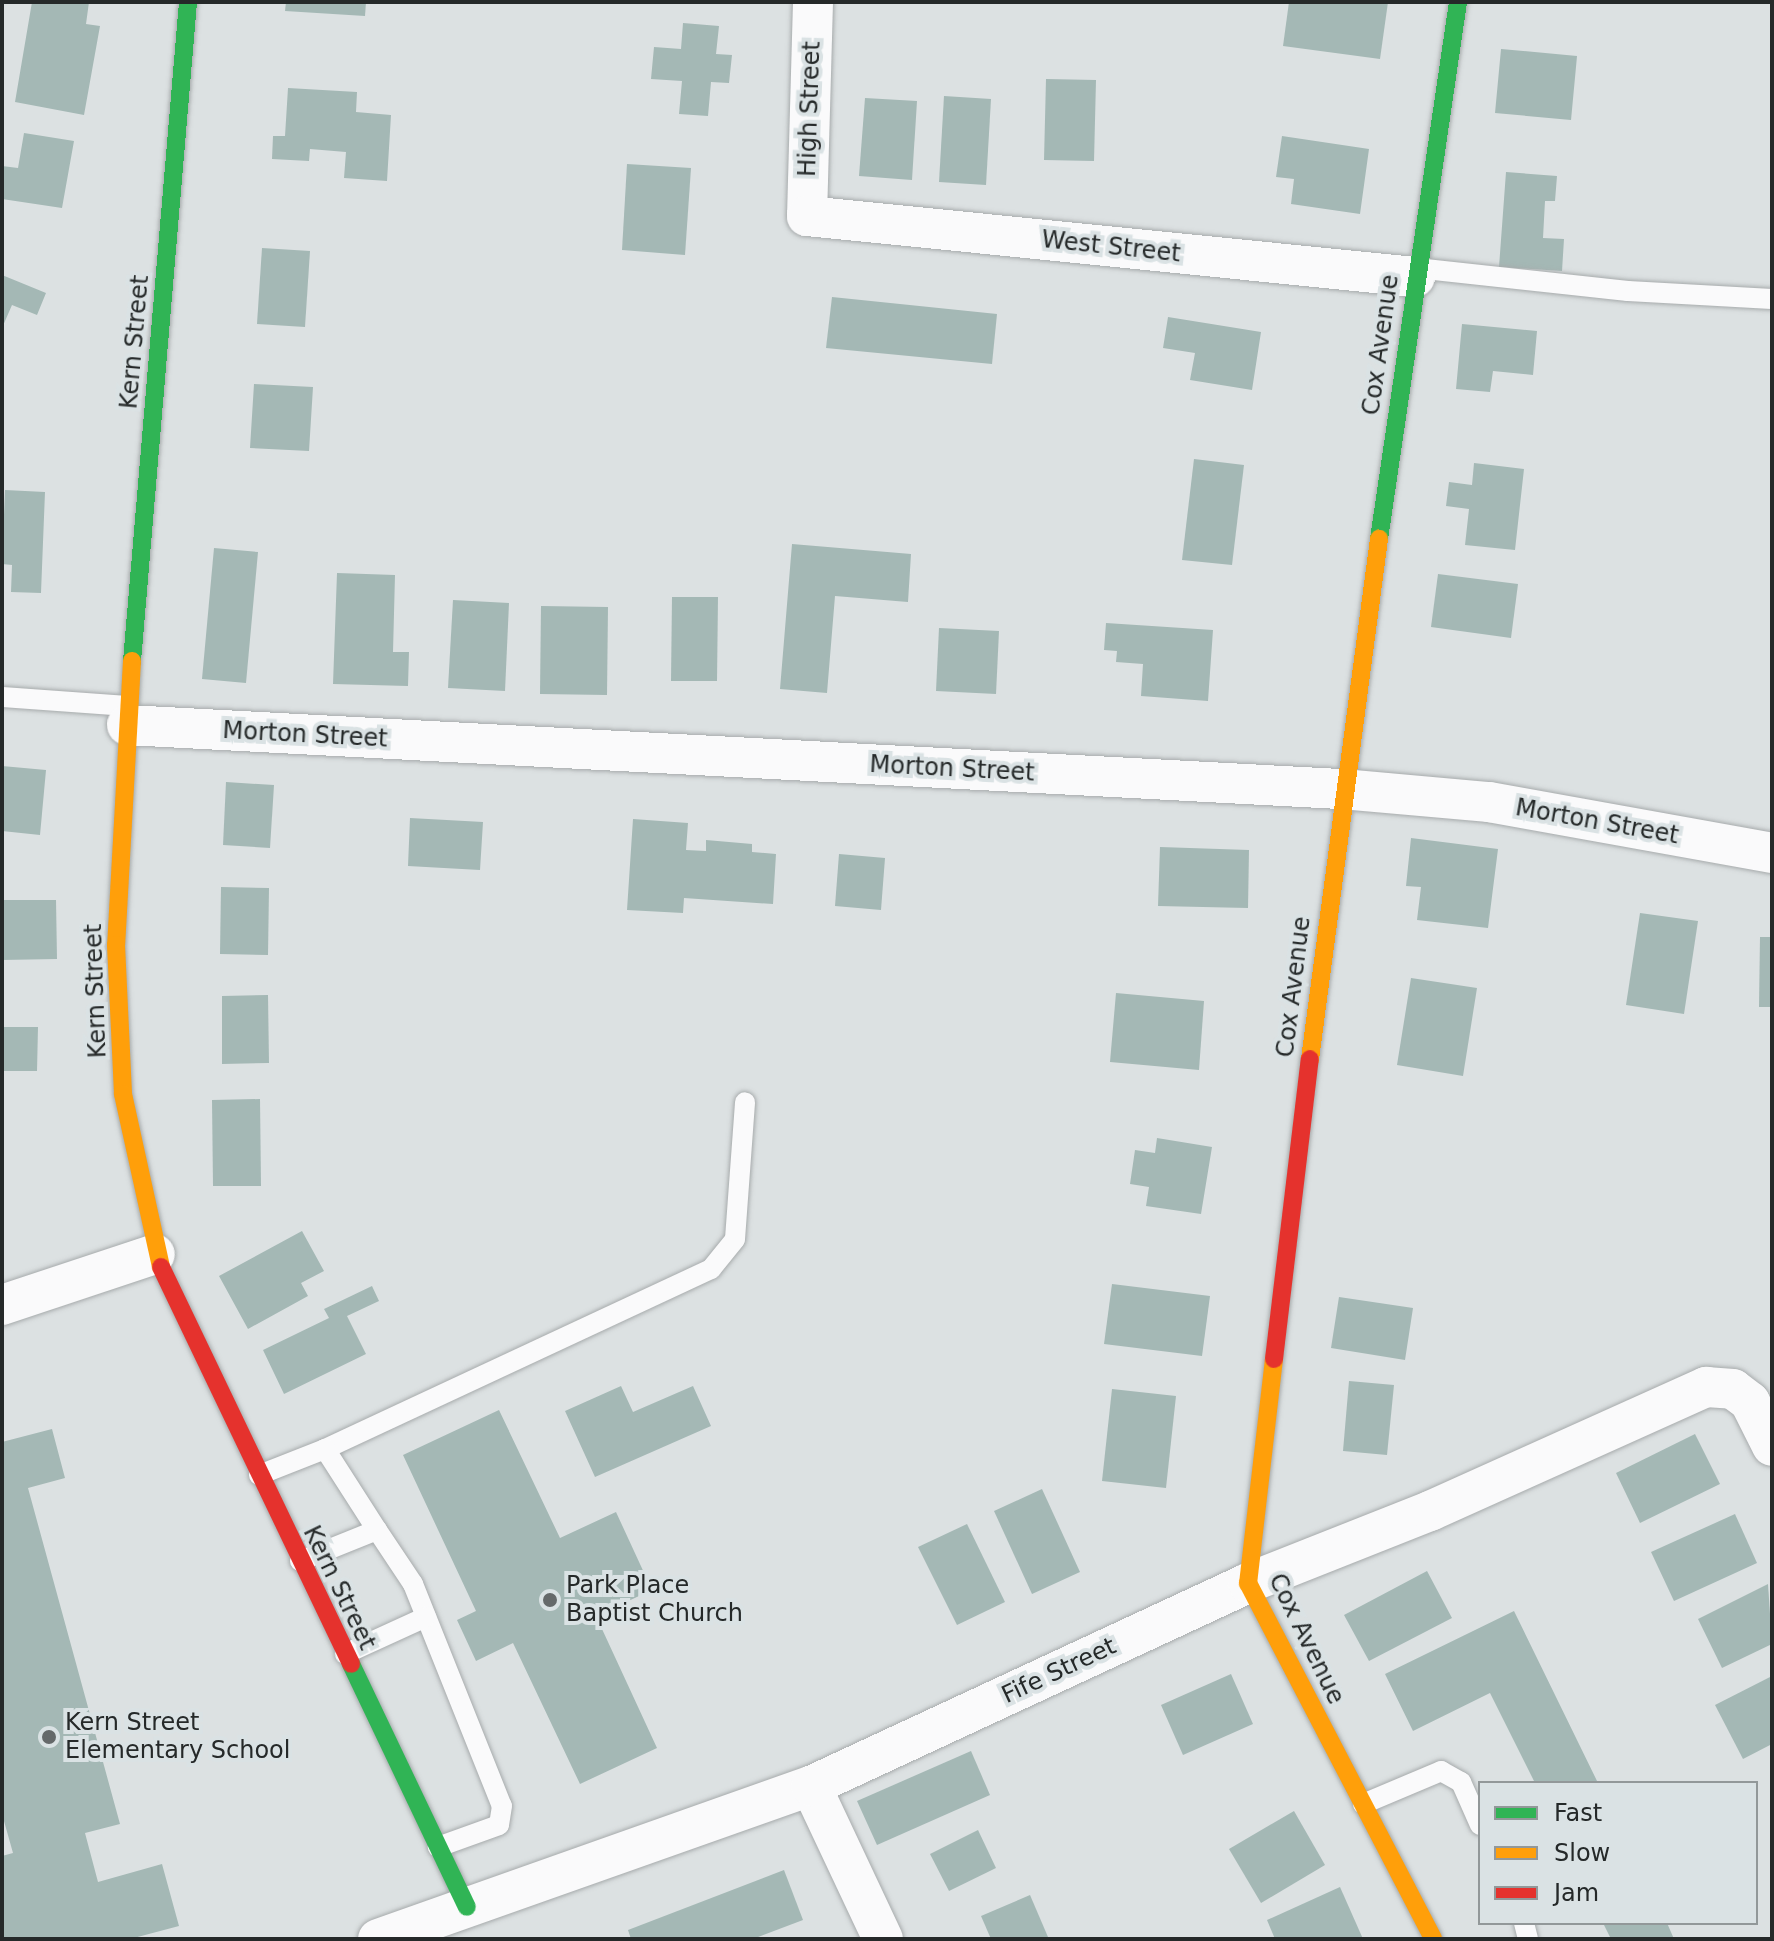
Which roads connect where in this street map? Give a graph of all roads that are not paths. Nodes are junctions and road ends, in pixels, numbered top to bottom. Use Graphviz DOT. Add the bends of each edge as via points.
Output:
graph roads {
  1 [pos="188,2"];
  2 [pos="813,2"];
  3 [pos="1458,2"];
  4 [pos="807,216"];
  5 [pos="1415,272"];
  6 [pos="1772,299"];
  7 [pos="2,697"];
  8 [pos="128,716"];
  9 [pos="1342,789"];
  10 [pos="1772,853"];
  11 [pos="745,1102"];
  12 [pos="155,1254"];
  13 [pos="2,1305"];
  14 [pos="1772,1446"];
  15 [pos="325,1449"];
  16 [pos="259,1475"];
  17 [pos="377,1530"];
  18 [pos="300,1561"];
  19 [pos="1248,1583"];
  20 [pos="426,1617"];
  21 [pos="345,1654"];
  22 [pos="811,1786"];
  23 [pos="1363,1804"];
  24 [pos="1478,1820"];
  25 [pos="438,1847"];
  26 [pos="467,1907"];
  27 [pos="378,1939"];
  28 [pos="883,1939"];
  29 [pos="1433,1939"];
  1 -- 8 [label="street, Kern Street"];
  2 -- 4 [label="street, High Street"];
  3 -- 5 [label="street, Cox Avenue"];
  4 -- 5 [label="street, West Street"];
  5 -- 6 [label="lane"];
  5 -- 9 [label="street, Cox Avenue"];
  7 -- 8 [label="lane"];
  8 -- 9 [label="street, Morton Street"];
  8 -- 12 [label="street, Kern Street" via="116,945 123,1079"];
  9 -- 10 [label="street, Morton Street" via="1489,802"];
  9 -- 19 [label="street, Cox Avenue"];
  11 -- 15 [label="lane" via="735,1239 711,1269"];
  12 -- 13 [label="street"];
  12 -- 16 [label="street, Kern Street"];
  14 -- 19 [label="street, Fife Street" via="1750,1402 1733,1389 1706,1387 1430,1511"];
  15 -- 16 [label="lane"];
  15 -- 17 [label="lane"];
  16 -- 18 [label="street, Kern Street"];
  17 -- 18 [label="lane"];
  17 -- 20 [label="lane" via="413,1584"];
  18 -- 21 [label="street, Kern Street"];
  19 -- 22 [label="street, Fife Street"];
  19 -- 23 [label="street, Cox Avenue"];
  20 -- 21 [label="lane"];
  20 -- 25 [label="lane" via="502,1806 499,1825"];
  21 -- 25 [label="street, Kern Street"];
  22 -- 26 [label="street, Fife Street"];
  22 -- 28 [label="street"];
  23 -- 24 [label="lane" via="1441,1771 1461,1782"];
  23 -- 29 [label="street, Cox Avenue"];
  25 -- 26 [label="street, Kern Street"];
  26 -- 27 [label="street, Fife Street"];
}
